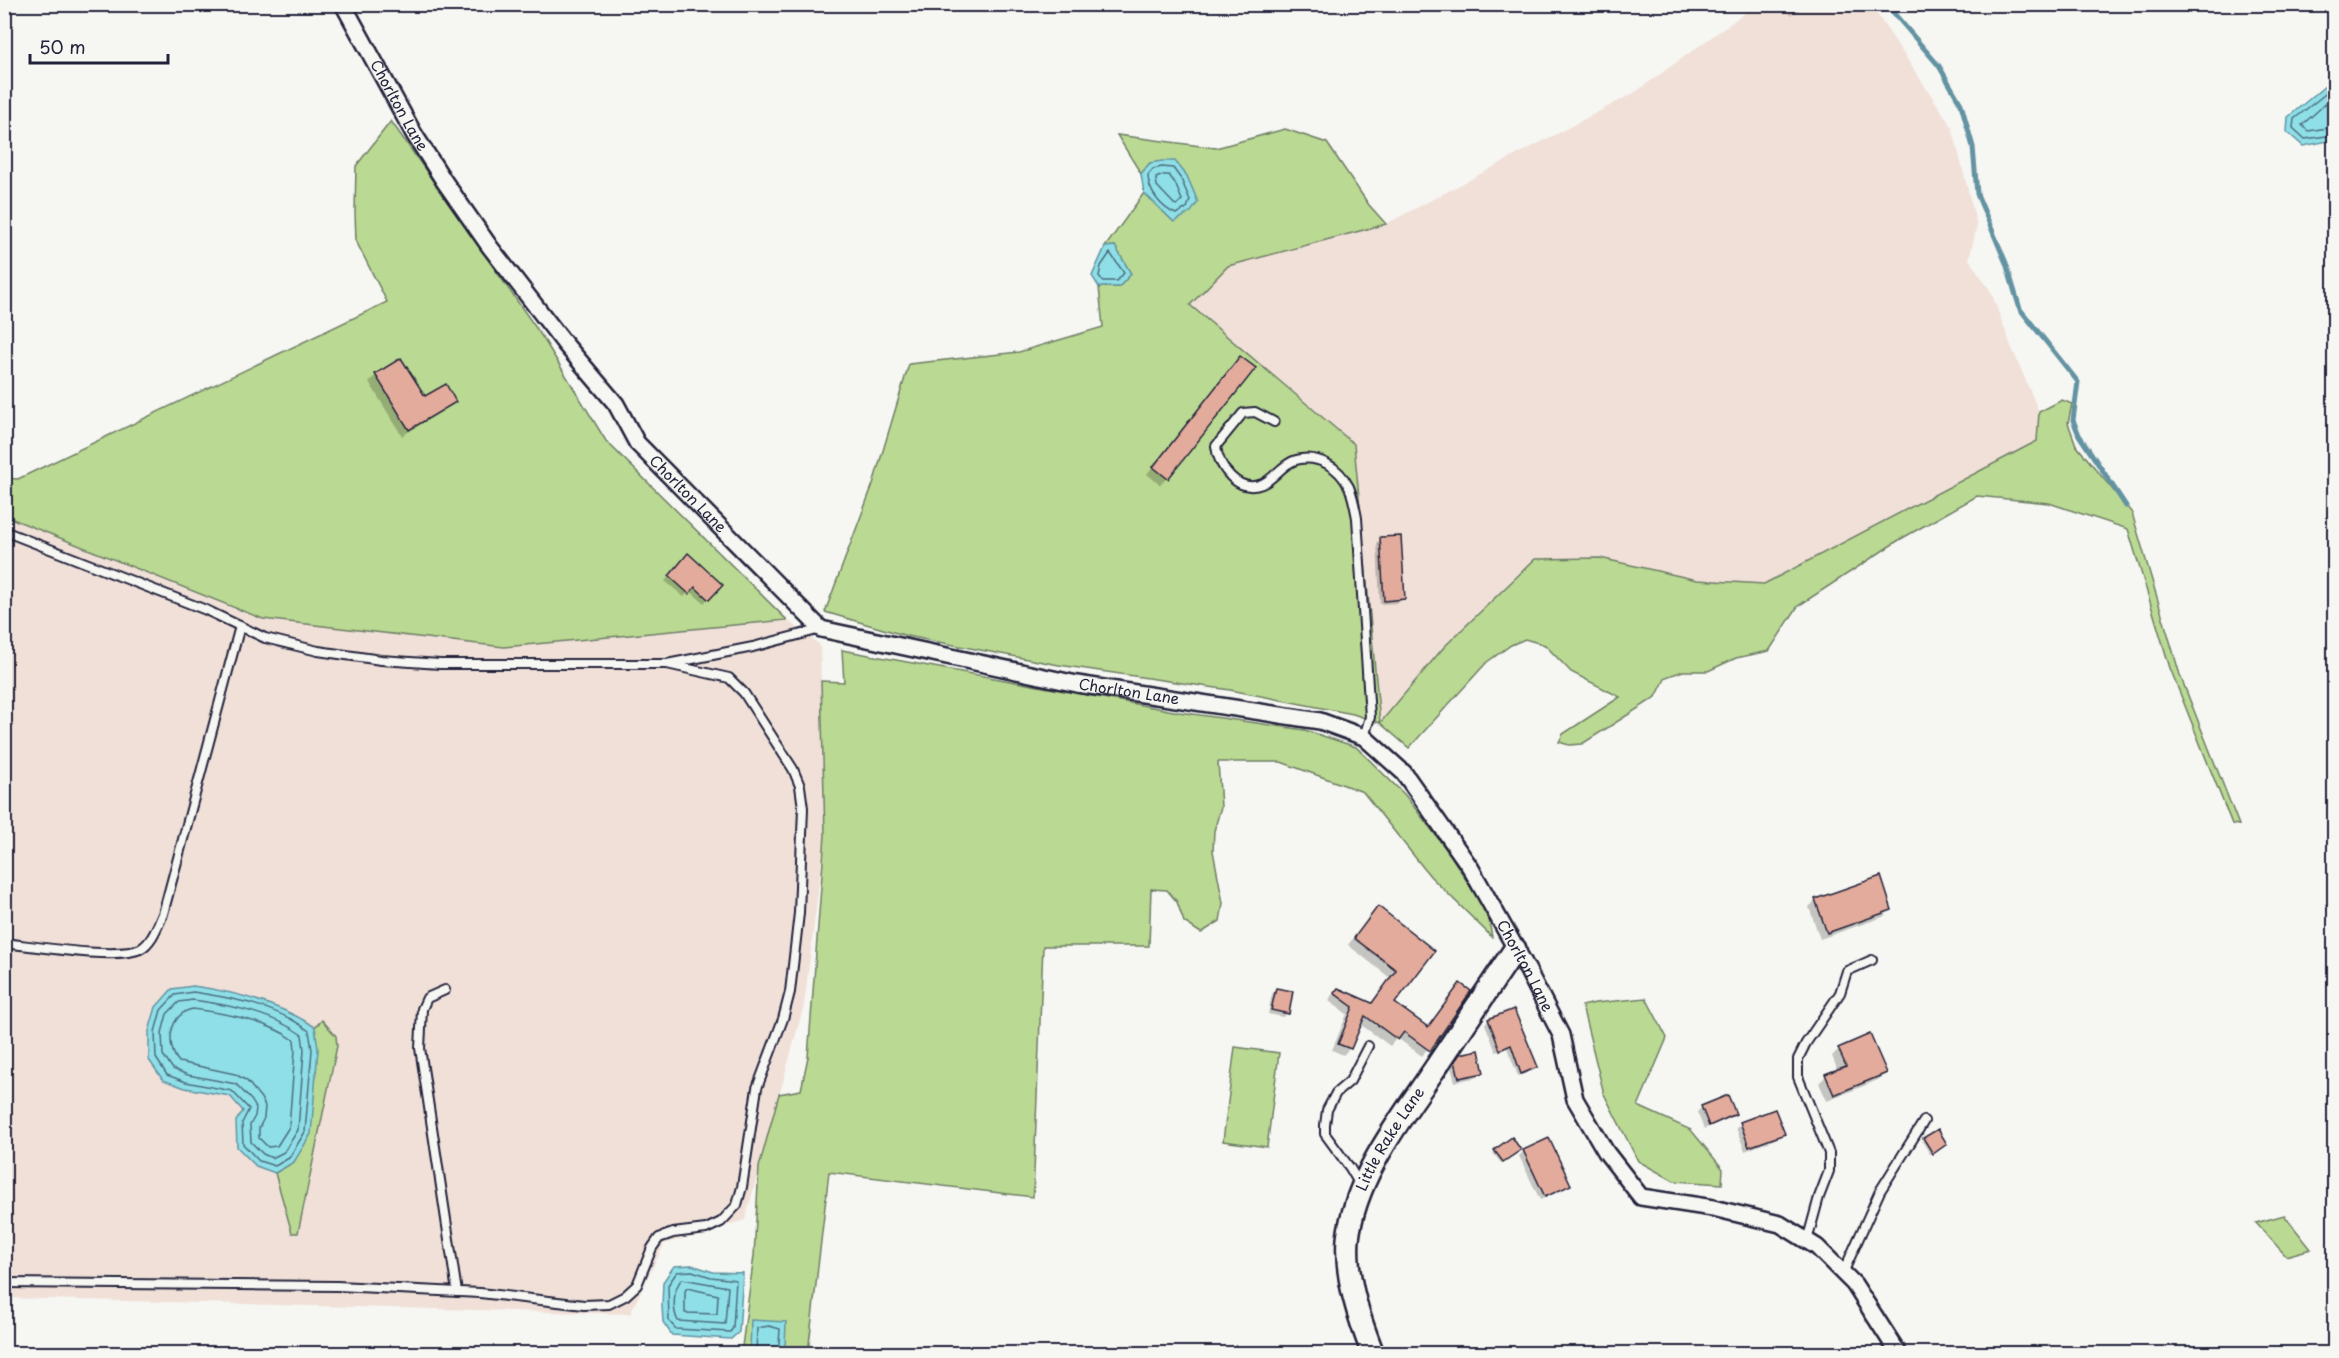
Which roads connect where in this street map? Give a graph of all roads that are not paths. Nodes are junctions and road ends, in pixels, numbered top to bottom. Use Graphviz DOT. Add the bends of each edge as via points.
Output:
graph roads {
  1 [pos="343,4"];
  2 [pos="2332,4"];
  3 [pos="2334,13"];
  4 [pos="1274,422"];
  5 [pos="4,531"];
  6 [pos="240,626"];
  7 [pos="821,629"];
  8 [pos="667,664"];
  9 [pos="1364,736"];
  10 [pos="4,943"];
  11 [pos="1515,949"];
  12 [pos="1872,960"];
  13 [pos="445,990"];
  14 [pos="1368,1047"];
  15 [pos="1924,1121"];
  16 [pos="1362,1189"];
  17 [pos="1808,1241"];
  18 [pos="1843,1273"];
  19 [pos="4,1284"];
  20 [pos="457,1292"];
  21 [pos="1373,1353"];
  22 [pos="1899,1353"];
  1 -- 7 [label="street, Chorlton Lane" via="444,181 490,247 616,404 637,443"];
  2 -- 3 [label="lane"];
  4 -- 9 [label="lane" via="1255,412 1243,413 1216,446 1217,459 1237,482 1251,485 1262,484 1295,460 1324,461 1342,475 1350,488 1357,518 1370,717"];
  5 -- 6 [label="lane"];
  6 -- 8 [label="lane" via="265,638 307,649 381,660 440,664"];
  6 -- 10 [label="lane" via="163,914 151,939 142,948 108,953"];
  7 -- 8 [label="lane"];
  7 -- 9 [label="street, Chorlton Lane" via="1077,684 1320,721"];
  8 -- 20 [label="lane" via="729,678 744,693 800,786 803,830 799,913 790,992 757,1088 737,1204 721,1222 706,1229 659,1238 637,1285 609,1304"];
  9 -- 11 [label="street, Chorlton Lane" via="1404,773 1470,867"];
  11 -- 16 [label="street, Little Rake Lane" via="1379,1155"];
  11 -- 17 [label="street, Chorlton Lane" via="1561,1035 1575,1099 1606,1152 1641,1197 1780,1224"];
  12 -- 17 [label="lane" via="1847,971 1840,993 1798,1059 1798,1077 1829,1153 1829,1171"];
  13 -- 20 [label="lane" via="427,998 422,1009 420,1047"];
  14 -- 16 [label="lane" via="1350,1081 1336,1093 1325,1125 1325,1134"];
  15 -- 18 [label="lane" via="1880,1191"];
  16 -- 21 [label="street, Little Rake Lane" via="1348,1239 1349,1277"];
  17 -- 18 [label="street, Chorlton Lane"];
  18 -- 22 [label="street, Chorlton Lane"];
  19 -- 20 [label="lane" via="337,1286"];
}
